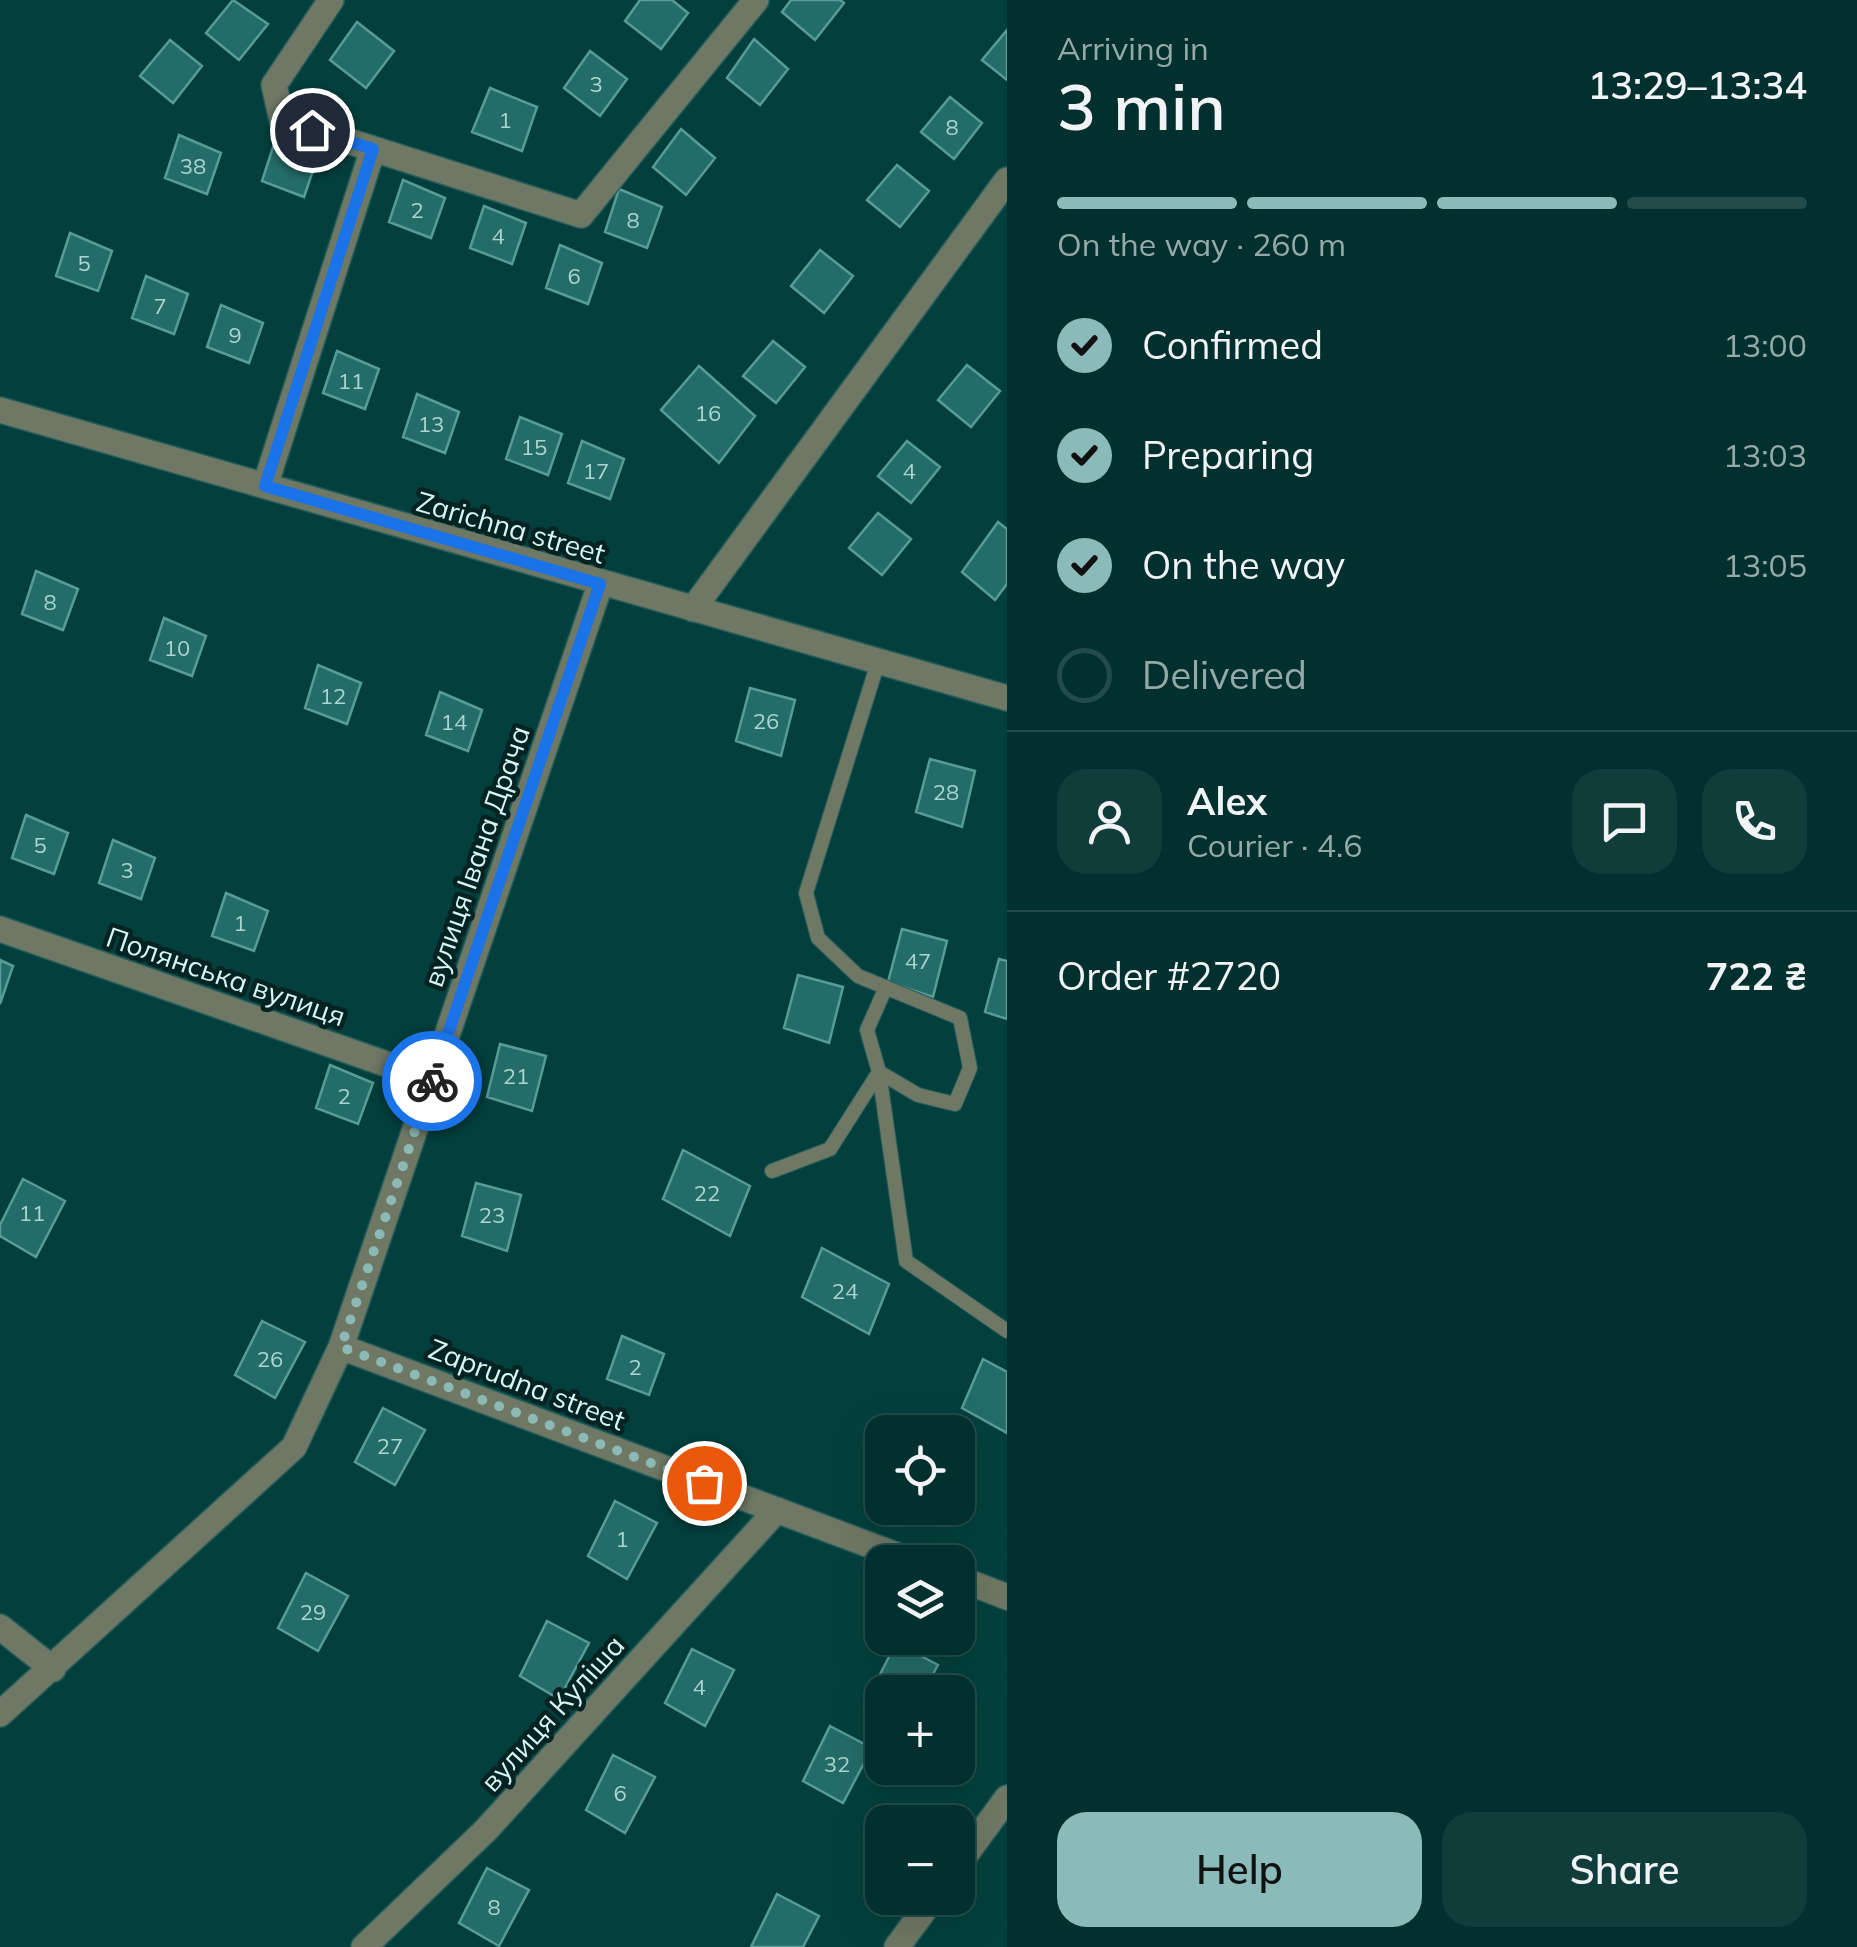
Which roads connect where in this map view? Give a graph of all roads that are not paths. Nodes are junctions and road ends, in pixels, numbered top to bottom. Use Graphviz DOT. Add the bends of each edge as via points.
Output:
graph roads {
  1 [pos="331,0"];
  2 [pos="756,0"];
  3 [pos="373,149"];
  4 [pos="1007,180"];
  5 [pos="0,410"];
  6 [pos="265,486"];
  7 [pos="600,584"];
  8 [pos="693,609"];
  9 [pos="879,659"];
  10 [pos="1007,698"];
  11 [pos="0,929"];
  12 [pos="886,987"];
  13 [pos="879,1072"];
  14 [pos="432,1080"];
  15 [pos="772,1171"];
  16 [pos="1007,1331"];
  17 [pos="341,1347"];
  18 [pos="776,1510"];
  19 [pos="870,1545"];
  20 [pos="975,1585"];
  21 [pos="1007,1597"];
  22 [pos="0,1626"];
  23 [pos="53,1669"];
  24 [pos="0,1714"];
  25 [pos="1007,1798"];
  26 [pos="975,1842"];
  27 [pos="920,1915"];
  28 [pos="364,1947"];
  29 [pos="896,1947"];
  1 -- 3 [label="street" via="274,85 282,120"];
  2 -- 3 [label="street" via="581,215"];
  3 -- 6 [label="street"];
  4 -- 8 [label="street"];
  5 -- 6 [label="street, Zarichna street"];
  6 -- 7 [label="street, Zarichna street"];
  7 -- 8 [label="street, Zarichna street"];
  7 -- 14 [label="street, вулиця Івана Драча"];
  8 -- 9 [label="street, Zarichna street"];
  9 -- 10 [label="street, Zarichna street"];
  9 -- 12 [label="lane" via="806,893 818,938 858,976"];
  11 -- 14 [label="street, Полянська вулиця"];
  12 -- 13 [label="lane" via="868,1030"];
  12 -- 13 [label="lane" via="960,1018 970,1068 955,1104 918,1095"];
  13 -- 15 [label="lane" via="830,1150"];
  13 -- 16 [label="lane" via="906,1261"];
  14 -- 17 [label="street, вулиця Івана Драча"];
  17 -- 18 [label="street, Zaprudna street"];
  17 -- 23 [label="street, вулиця Івана Драча" via="294,1447"];
  18 -- 19 [label="street, Zaprudna street"];
  18 -- 28 [label="street, вулиця Куліша" via="486,1830"];
  20 -- 21 [label="street"];
  22 -- 23 [label="street"];
  23 -- 24 [label="street, вулиця Івана Драча"];
  25 -- 26 [label="street"];
  27 -- 29 [label="street"];
}
